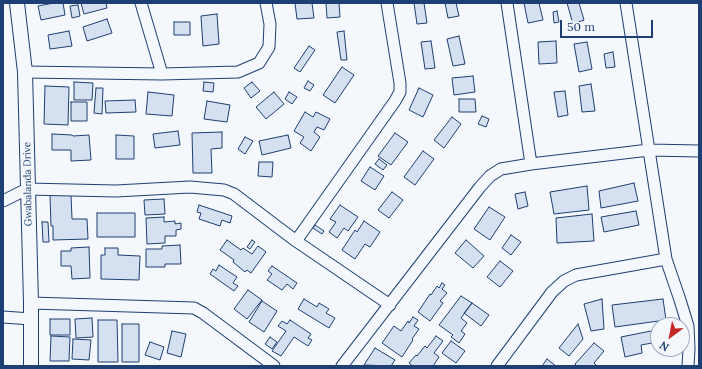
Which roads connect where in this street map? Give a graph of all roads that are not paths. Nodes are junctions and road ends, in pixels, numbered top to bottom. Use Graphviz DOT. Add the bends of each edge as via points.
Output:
graph roads {
  1 [pos="17,3"];
  2 [pos="141,3"];
  3 [pos="266,3"];
  4 [pos="387,3"];
  5 [pos="507,3"];
  6 [pos="626,3"];
  7 [pos="26,72"];
  8 [pos="162,74"];
  9 [pos="649,150"];
  10 [pos="699,151"];
  11 [pos="531,164"];
  12 [pos="28,189"];
  13 [pos="3,202"];
  14 [pos="296,241"];
  15 [pos="666,259"];
  16 [pos="31,303"];
  17 [pos="390,305"];
  18 [pos="3,317"];
  19 [pos="31,319"];
  20 [pos="31,366"];
  21 [pos="274,366"];
  22 [pos="342,366"];
  23 [pos="496,366"];
  24 [pos="688,366"];
  1 -- 7 [label="street, Gwabalanda Drive"];
  2 -- 8 [label="street"];
  3 -- 8 [label="street" via="270,24 269,47 259,63 238,72"];
  4 -- 14 [label="street" via="400,92"];
  5 -- 11 [label="street"];
  6 -- 9 [label="street"];
  7 -- 8 [label="street"];
  7 -- 12 [label="street, Gwabalanda Drive"];
  9 -- 10 [label="street"];
  9 -- 11 [label="street"];
  9 -- 15 [label="street"];
  11 -- 17 [label="street" via="501,169 480,186"];
  12 -- 13 [label="street"];
  12 -- 14 [label="street" via="116,191 190,187 224,190 234,194"];
  12 -- 16 [label="street, Gwabalanda Drive"];
  14 -- 17 [label="street"];
  15 -- 23 [label="street" via="576,276 564,281 552,292"];
  15 -- 24 [label="street" via="688,326"];
  16 -- 19 [label="street, Gwabalanda Drive"];
  16 -- 21 [label="street" via="194,308 203,312"];
  17 -- 22 [label="street"];
  18 -- 19 [label="street"];
  19 -- 20 [label="street, Gwabalanda Drive"];
}
